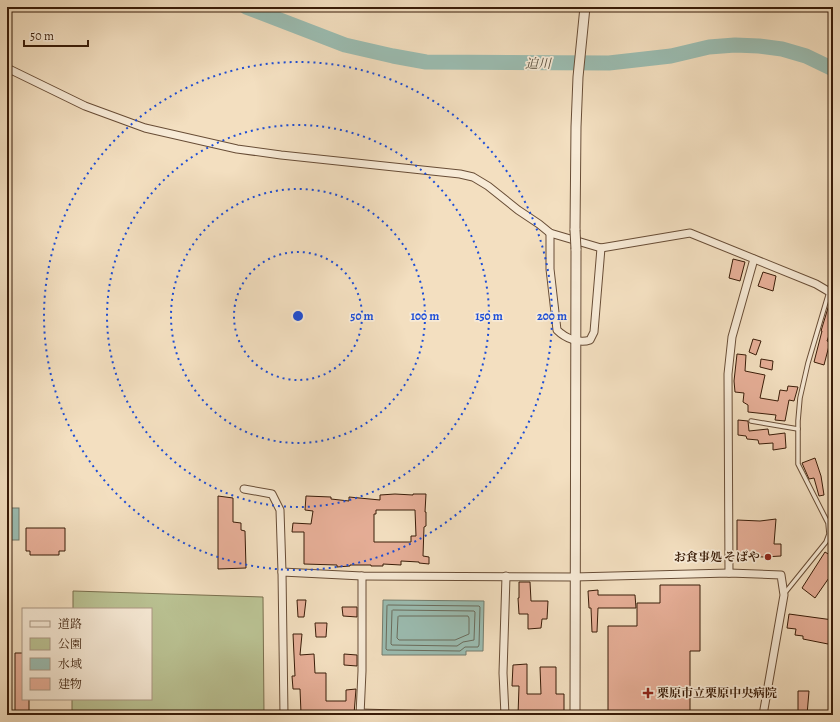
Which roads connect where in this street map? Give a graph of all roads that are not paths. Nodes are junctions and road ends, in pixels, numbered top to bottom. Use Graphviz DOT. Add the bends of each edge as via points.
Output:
graph roads {
  1 [pos="585,7"];
  2 [pos="7,68"];
  3 [pos="550,234"];
  4 [pos="601,248"];
  5 [pos="754,259"];
  6 [pos="831,293"];
  7 [pos="575,340"];
  8 [pos="751,421"];
  9 [pos="798,429"];
  10 [pos="244,489"];
  11 [pos="282,572"];
  12 [pos="729,573"];
  13 [pos="362,576"];
  14 [pos="506,576"];
  15 [pos="574,577"];
  16 [pos="784,594"];
  17 [pos="360,714"];
  18 [pos="284,715"];
  19 [pos="438,715"];
  20 [pos="505,715"];
  21 [pos="575,715"];
  22 [pos="763,715"];
  1 -- 7 [label="street, bridge" via="576,127"];
  2 -- 3 [label="street" via="85,106 145,128 237,149 473,177"];
  3 -- 4 [label="street"];
  3 -- 7 [label="street" via="550,269 557,330"];
  4 -- 5 [label="street" via="690,233"];
  4 -- 7 [label="street" via="592,337 586,342"];
  5 -- 6 [label="street" via="816,284"];
  5 -- 12 [label="street" via="732,337 728,374"];
  6 -- 9 [label="lane" via="800,398"];
  7 -- 15 [label="street"];
  8 -- 9 [label="lane"];
  9 -- 16 [label="lane" via="798,464 828,522 829,534 826,542"];
  10 -- 11 [label="street" via="272,494 280,510"];
  11 -- 13 [label="street"];
  11 -- 18 [label="street"];
  12 -- 15 [label="street"];
  12 -- 16 [label="street" via="781,575"];
  13 -- 14 [label="street"];
  13 -- 17 [label="street"];
  14 -- 15 [label="street"];
  14 -- 20 [label="street" via="503,673"];
  15 -- 21 [label="street"];
  16 -- 22 [label="street"];
  17 -- 19 [label="street"];
}
